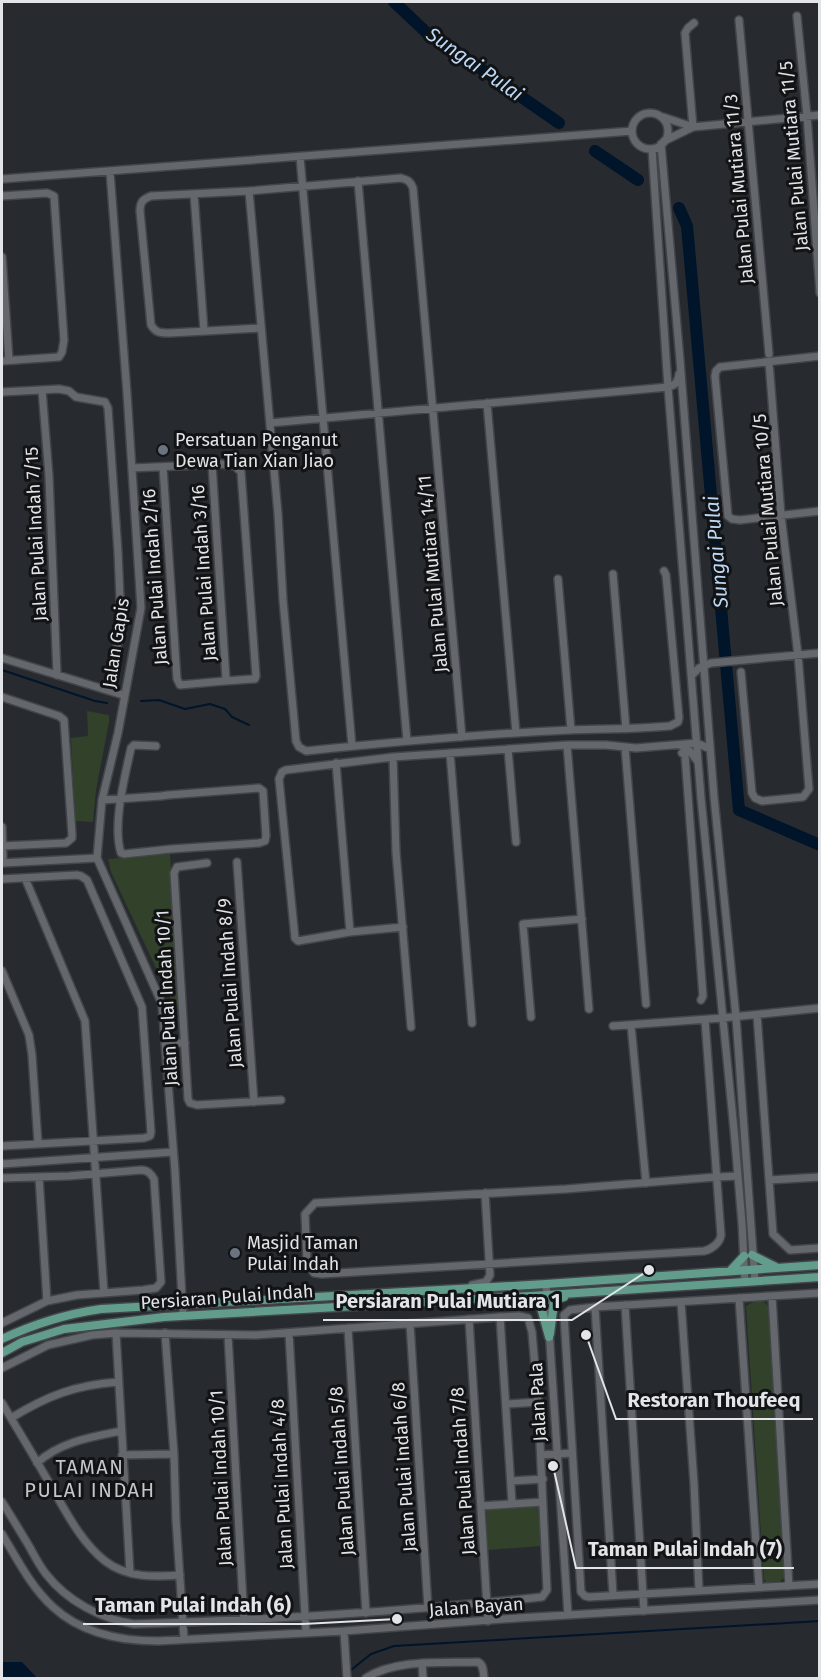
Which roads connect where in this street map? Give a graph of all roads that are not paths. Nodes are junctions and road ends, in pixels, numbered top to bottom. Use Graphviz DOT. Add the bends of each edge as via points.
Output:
graph roads {
  1 [pos="797,16"];
  2 [pos="739,20"];
  3 [pos="694,23"];
  4 [pos="819,115"];
  5 [pos="807,116"];
  6 [pos="663,117"];
  7 [pos="748,122"];
  8 [pos="693,127"];
  9 [pos="632,131"];
  10 [pos="663,143"];
  11 [pos="652,148"];
  12 [pos="300,157"];
  13 [pos="110,172"];
  14 [pos="2,179"];
  15 [pos="358,181"];
  16 [pos="303,186"];
  17 [pos="249,191"];
  18 [pos="194,194"];
  19 [pos="2,196"];
  20 [pos="2,257"];
  21 [pos="819,293"];
  22 [pos="261,328"];
  23 [pos="204,331"];
  24 [pos="819,356"];
  25 [pos="769,358"];
  26 [pos="680,360"];
  27 [pos="5,361"];
  28 [pos="668,387"];
  29 [pos="42,390"];
  30 [pos="2,392"];
  31 [pos="487,403"];
  32 [pos="433,408"];
  33 [pos="378,413"];
  34 [pos="324,418"];
  35 [pos="270,423"];
  36 [pos="212,464"];
  37 [pos="163,467"];
  38 [pos="132,468"];
  39 [pos="819,512"];
  40 [pos="781,515"];
  41 [pos="664,571"];
  42 [pos="613,574"];
  43 [pos="558,579"];
  44 [pos="819,653"];
  45 [pos="798,655"];
  46 [pos="2,658"];
  47 [pos="708,664"];
  48 [pos="741,672"];
  49 [pos="57,675"];
  50 [pos="692,675"];
  51 [pos="225,680"];
  52 [pos="107,690"];
  53 [pos="123,695"];
  54 [pos="2,697"];
  55 [pos="696,727"];
  56 [pos="626,729"];
  57 [pos="571,730"];
  58 [pos="516,734"];
  59 [pos="462,737"];
  60 [pos="406,741"];
  61 [pos="697,743"];
  62 [pos="678,744"];
  63 [pos="156,746"];
  64 [pos="352,746"];
  65 [pos="567,746"];
  66 [pos="625,747"];
  67 [pos="508,748"];
  68 [pos="710,748"];
  69 [pos="450,753"];
  70 [pos="682,753"];
  71 [pos="393,757"];
  72 [pos="336,763"];
  73 [pos="698,763"];
  74 [pos="120,798"];
  75 [pos="102,800"];
  76 [pos="2,827"];
  77 [pos="516,842"];
  78 [pos="2,846"];
  79 [pos="97,858"];
  80 [pos="237,862"];
  81 [pos="2,863"];
  82 [pos="207,863"];
  83 [pos="25,878"];
  84 [pos="2,879"];
  85 [pos="582,919"];
  86 [pos="403,927"];
  87 [pos="350,932"];
  88 [pos="2,970"];
  89 [pos="701,1000"];
  90 [pos="646,1004"];
  91 [pos="819,1008"];
  92 [pos="590,1009"];
  93 [pos="757,1015"];
  94 [pos="531,1017"];
  95 [pos="736,1017"];
  96 [pos="723,1018"];
  97 [pos="705,1020"];
  98 [pos="472,1023"];
  99 [pos="632,1025"];
  100 [pos="613,1026"];
  101 [pos="411,1027"];
  102 [pos="166,1043"];
  103 [pos="185,1043"];
  104 [pos="281,1100"];
  105 [pos="254,1102"];
  106 [pos="95,1141"];
  107 [pos="38,1143"];
  108 [pos="2,1146"];
  109 [pos="173,1152"];
  110 [pos="96,1158"];
  111 [pos="2,1164"];
  112 [pos="97,1174"];
  113 [pos="738,1176"];
  114 [pos="39,1177"];
  115 [pos="716,1177"];
  116 [pos="819,1177"];
  117 [pos="2,1178"];
  118 [pos="769,1180"];
  119 [pos="646,1183"];
  120 [pos="485,1193"];
  121 [pos="819,1248"];
  122 [pos="748,1255"];
  123 [pos="490,1264"];
  124 [pos="819,1266"];
  125 [pos="778,1268"];
  126 [pos="749,1270"];
  127 [pos="730,1271"];
  128 [pos="819,1277"];
  129 [pos="750,1281"];
  130 [pos="546,1284"];
  131 [pos="454,1289"];
  132 [pos="585,1292"];
  133 [pos="104,1293"];
  134 [pos="819,1293"];
  135 [pos="546,1295"];
  136 [pos="772,1296"];
  137 [pos="507,1297"];
  138 [pos="739,1298"];
  139 [pos="47,1301"];
  140 [pos="681,1302"];
  141 [pos="182,1305"];
  142 [pos="625,1305"];
  143 [pos="595,1306"];
  144 [pos="183,1315"];
  145 [pos="500,1317"];
  146 [pos="469,1319"];
  147 [pos="2,1323"];
  148 [pos="410,1324"];
  149 [pos="348,1328"];
  150 [pos="116,1333"];
  151 [pos="165,1333"];
  152 [pos="289,1333"];
  153 [pos="228,1335"];
  154 [pos="549,1337"];
  155 [pos="2,1339"];
  156 [pos="2,1353"];
  157 [pos="2,1368"];
  158 [pos="118,1382"];
  159 [pos="538,1402"];
  160 [pos="2,1403"];
  161 [pos="507,1404"];
  162 [pos="10,1418"];
  163 [pos="121,1431"];
  164 [pos="572,1453"];
  165 [pos="174,1454"];
  166 [pos="122,1455"];
  167 [pos="541,1455"];
  168 [pos="556,1455"];
  169 [pos="37,1463"];
  170 [pos="543,1479"];
  171 [pos="511,1481"];
  172 [pos="2,1502"];
  173 [pos="543,1502"];
  174 [pos="512,1503"];
  175 [pos="481,1506"];
  176 [pos="2,1534"];
  177 [pos="130,1573"];
  178 [pos="180,1575"];
  179 [pos="819,1584"];
  180 [pos="773,1586"];
  181 [pos="789,1586"];
  182 [pos="759,1587"];
  183 [pos="699,1591"];
  184 [pos="643,1594"];
  185 [pos="613,1595"];
  186 [pos="819,1600"];
  187 [pos="774,1602"];
  188 [pos="486,1603"];
  189 [pos="428,1608"];
  190 [pos="644,1611"];
  191 [pos="366,1613"];
  192 [pos="568,1615"];
  193 [pos="305,1616"];
  194 [pos="244,1620"];
  195 [pos="488,1621"];
  196 [pos="183,1623"];
  197 [pos="344,1631"];
  198 [pos="306,1633"];
  199 [pos="184,1639"];
  200 [pos="422,1663"];
  201 [pos="347,1678"];
  202 [pos="366,1678"];
  203 [pos="423,1678"];
  204 [pos="484,1678"];
  1 -- 5 [label="street, Jalan Pulai Mutiara 11/5"];
  2 -- 7 [label="street, Jalan Pulai Mutiara 11/3"];
  3 -- 8 [label="street" via="685,33"];
  4 -- 5 [label="street"];
  5 -- 7 [label="street"];
  5 -- 21 [label="street, Jalan Pulai Mutiara 11/5"];
  6 -- 8 [label="street"];
  6 -- 9 [label="street" via="639,115"];
  6 -- 10 [label="street" via="667,130"];
  7 -- 8 [label="street"];
  7 -- 25 [label="street, Jalan Pulai Mutiara 11/3"];
  8 -- 10 [label="street"];
  9 -- 11 [label="street" via="639,145"];
  9 -- 12 [label="street"];
  10 -- 11 [label="street"];
  10 -- 26 [label="street"];
  11 -- 28 [label="street"];
  12 -- 13 [label="street"];
  12 -- 16 [label="street"];
  13 -- 14 [label="street"];
  13 -- 38 [label="street, Jalan Gapis"];
  15 -- 16 [label="street, Jalan Pulai Mutiara 14/11"];
  15 -- 32 [label="street, Jalan Pulai Mutiara 14/11" via="400,178 407,179 413,188"];
  15 -- 33 [label="street"];
  16 -- 17 [label="street, Jalan Pulai Mutiara 14/11"];
  16 -- 34 [label="street"];
  17 -- 18 [label="street, Jalan Pulai Mutiara 14/11"];
  17 -- 22 [label="street"];
  18 -- 23 [label="street"];
  18 -- 23 [label="street, Jalan Pulai Mutiara 14/11" via="146,198 140,210 151,325 157,333"];
  19 -- 27 [label="street" via="54,196 64,340 59,357"];
  20 -- 27 [label="street"];
  22 -- 23 [label="street"];
  22 -- 35 [label="street"];
  24 -- 25 [label="street"];
  25 -- 40 [label="street, Jalan Pulai Mutiara 10/5"];
  25 -- 40 [label="street" via="720,367 715,376 728,516 740,520"];
  26 -- 28 [label="street" via="678,381"];
  26 -- 47 [label="street"];
  28 -- 31 [label="street"];
  28 -- 50 [label="street"];
  29 -- 30 [label="street"];
  29 -- 49 [label="street, Jalan Pulai Indah 7/15"];
  29 -- 52 [label="street" via="63,389 76,397 105,402 108,408 121,621"];
  31 -- 32 [label="street"];
  31 -- 58 [label="street"];
  32 -- 33 [label="street"];
  32 -- 59 [label="street, Jalan Pulai Mutiara 14/11"];
  33 -- 34 [label="street"];
  33 -- 60 [label="street"];
  34 -- 35 [label="street"];
  34 -- 64 [label="street"];
  35 -- 64 [label="street" via="296,741 306,751"];
  36 -- 37 [label="street"];
  36 -- 51 [label="street, Jalan Pulai Indah 3/16"];
  36 -- 51 [label="street" via="235,466 241,472 256,676"];
  37 -- 38 [label="street"];
  37 -- 51 [label="street, Jalan Pulai Indah 2/16" via="177,679 180,685"];
  38 -- 53 [label="street, Jalan Gapis" via="141,608"];
  39 -- 40 [label="street"];
  40 -- 45 [label="street, Jalan Pulai Mutiara 10/5"];
  41 -- 56 [label="street" via="680,718 670,726"];
  42 -- 56 [label="street"];
  43 -- 57 [label="street"];
  44 -- 45 [label="street"];
  45 -- 47 [label="street"];
  45 -- 48 [label="street, Jalan Pulai Mutiara 10/5" via="809,789 803,797 762,801 752,793"];
  46 -- 49 [label="street"];
  47 -- 50 [label="street"];
  47 -- 68 [label="street"];
  49 -- 52 [label="street"];
  50 -- 55 [label="street"];
  52 -- 53 [label="street"];
  53 -- 75 [label="street, Jalan Gapis"];
  54 -- 78 [label="street" via="64,720 72,834 66,843"];
  55 -- 61 [label="street"];
  55 -- 62 [label="street"];
  56 -- 57 [label="street"];
  57 -- 58 [label="street"];
  58 -- 59 [label="street"];
  59 -- 60 [label="street"];
  60 -- 64 [label="street"];
  61 -- 62 [label="street"];
  61 -- 68 [label="street"];
  61 -- 73 [label="street"];
  62 -- 66 [label="street"];
  62 -- 73 [label="street" via="689,750"];
  63 -- 74 [label="street" via="132,747"];
  65 -- 66 [label="street"];
  65 -- 67 [label="street"];
  65 -- 85 [label="street"];
  66 -- 90 [label="street"];
  67 -- 69 [label="street"];
  67 -- 77 [label="street"];
  68 -- 95 [label="street"];
  69 -- 71 [label="street"];
  69 -- 98 [label="street"];
  70 -- 89 [label="street"];
  71 -- 72 [label="street"];
  71 -- 86 [label="street"];
  72 -- 87 [label="street"];
  72 -- 87 [label="street" via="286,770 279,779 293,935 298,941"];
  73 -- 96 [label="street"];
  74 -- 74 [label="street" via="120,853 265,841 263,790 259,788"];
  74 -- 75 [label="street"];
  75 -- 79 [label="street, Jalan Gapis"];
  76 -- 78 [label="street"];
  78 -- 81 [label="street"];
  79 -- 81 [label="street"];
  79 -- 102 [label="street, Jalan Pulai Indah 10/1" via="162,1004"];
  80 -- 105 [label="street, Jalan Pulai Indah 8/9"];
  82 -- 103 [label="street, Jalan Pulai Indah 10/1" via="181,865 174,873"];
  83 -- 84 [label="street"];
  83 -- 106 [label="street" via="85,1021"];
  83 -- 106 [label="street" via="77,875 87,880 142,1006 152,1132 144,1138"];
  85 -- 92 [label="street"];
  85 -- 94 [label="street" via="523,924"];
  86 -- 87 [label="street"];
  86 -- 101 [label="street"];
  88 -- 107 [label="street" via="29,1035"];
  91 -- 93 [label="street"];
  93 -- 95 [label="street"];
  93 -- 118 [label="street"];
  95 -- 96 [label="street"];
  95 -- 122 [label="street"];
  96 -- 97 [label="street"];
  96 -- 113 [label="street"];
  97 -- 99 [label="street"];
  97 -- 115 [label="street"];
  99 -- 100 [label="street"];
  99 -- 119 [label="street"];
  102 -- 103 [label="street"];
  102 -- 109 [label="street, Jalan Pulai Indah 10/1"];
  103 -- 105 [label="street, Jalan Pulai Indah 10/1" via="190,1103"];
  104 -- 105 [label="street, Jalan Pulai Indah 10/1"];
  106 -- 107 [label="street"];
  106 -- 110 [label="street"];
  107 -- 108 [label="street"];
  109 -- 110 [label="street"];
  109 -- 141 [label="street, Jalan Pulai Indah 10/1"];
  110 -- 111 [label="street"];
  110 -- 112 [label="street"];
  112 -- 114 [label="street"];
  112 -- 133 [label="street"];
  112 -- 133 [label="street" via="141,1170 152,1174 161,1282 152,1289"];
  113 -- 115 [label="street"];
  113 -- 122 [label="street"];
  114 -- 117 [label="street"];
  114 -- 139 [label="street"];
  115 -- 119 [label="street"];
  115 -- 123 [label="street" via="721,1237 710,1249"];
  116 -- 118 [label="street"];
  118 -- 121 [label="street" via="773,1234 790,1250"];
  119 -- 120 [label="street"];
  120 -- 123 [label="street"];
  120 -- 123 [label="street" via="315,1203 305,1214 307,1263 314,1273 322,1274"];
  122 -- 125 [label="main road"];
  122 -- 126 [label="street"];
  122 -- 127 [label="main road"];
  123 -- 131 [label="street" via="488,1281"];
  124 -- 125 [label="main road, Persiaran Pulai Indah"];
  125 -- 126 [label="main road, Persiaran Pulai Indah"];
  126 -- 127 [label="main road, Persiaran Pulai Indah"];
  126 -- 129 [label="street"];
  127 -- 130 [label="main road, Persiaran Pulai Indah"];
  128 -- 129 [label="main road, Persiaran Pulai Indah"];
  129 -- 132 [label="main road, Persiaran Pulai Indah"];
  130 -- 131 [label="main road, Persiaran Pulai Indah"];
  130 -- 135 [label="street, Jalan Pala"];
  131 -- 141 [label="main road, Persiaran Pulai Indah"];
  132 -- 135 [label="main road, Persiaran Pulai Indah"];
  132 -- 154 [label="main road" via="555,1300"];
  133 -- 139 [label="street"];
  134 -- 136 [label="street"];
  135 -- 137 [label="main road, Persiaran Pulai Indah"];
  135 -- 154 [label="street, Jalan Pala"];
  136 -- 138 [label="street"];
  136 -- 181 [label="street"];
  137 -- 144 [label="main road, Persiaran Pulai Indah"];
  137 -- 154 [label="main road" via="537,1300"];
  138 -- 140 [label="street"];
  138 -- 182 [label="street"];
  139 -- 147 [label="street"];
  140 -- 142 [label="street"];
  140 -- 183 [label="street"];
  141 -- 144 [label="street, Jalan Pulai Indah 10/1"];
  141 -- 155 [label="main road, Persiaran Pulai Indah" via="76,1312 34,1324"];
  142 -- 143 [label="street"];
  142 -- 184 [label="street"];
  143 -- 164 [label="street" via="570,1310 564,1315"];
  143 -- 185 [label="street"];
  144 -- 156 [label="main road, Persiaran Pulai Indah" via="64,1329 22,1342"];
  145 -- 146 [label="street"];
  145 -- 159 [label="street" via="528,1317"];
  145 -- 161 [label="street"];
  146 -- 148 [label="street"];
  146 -- 175 [label="street, Jalan Pulai Indah 7/8"];
  148 -- 149 [label="street"];
  148 -- 189 [label="street, Jalan Pulai Indah 6/8"];
  149 -- 152 [label="street"];
  149 -- 191 [label="street, Jalan Pulai Indah 5/8"];
  150 -- 151 [label="street"];
  150 -- 157 [label="street" via="48,1345"];
  150 -- 158 [label="street"];
  151 -- 153 [label="street"];
  151 -- 165 [label="street"];
  152 -- 153 [label="street"];
  152 -- 193 [label="street, Jalan Pulai Indah 4/8"];
  153 -- 194 [label="street, Jalan Pulai Indah 10/1"];
  154 -- 168 [label="street, Jalan Pala"];
  158 -- 162 [label="street" via="67,1390"];
  158 -- 163 [label="street"];
  159 -- 161 [label="street"];
  159 -- 167 [label="street"];
  160 -- 162 [label="street"];
  161 -- 171 [label="street"];
  162 -- 169 [label="street"];
  163 -- 166 [label="street"];
  163 -- 169 [label="street" via="62,1446"];
  164 -- 168 [label="street"];
  164 -- 185 [label="street" via="581,1593 590,1597"];
  165 -- 166 [label="street"];
  165 -- 178 [label="street"];
  166 -- 177 [label="street"];
  167 -- 168 [label="street"];
  167 -- 170 [label="street"];
  168 -- 192 [label="street, Jalan Pala"];
  169 -- 177 [label="street" via="87,1542 105,1561"];
  170 -- 171 [label="street"];
  170 -- 173 [label="street"];
  171 -- 174 [label="street"];
  172 -- 196 [label="street" via="46,1574 72,1599 118,1621"];
  173 -- 174 [label="street"];
  173 -- 188 [label="street" via="547,1590 542,1597"];
  174 -- 175 [label="street"];
  175 -- 188 [label="street, Jalan Pulai Indah 7/8"];
  176 -- 199 [label="street, Jalan Bayan" via="38,1591 70,1619 120,1639"];
  177 -- 178 [label="street"];
  178 -- 196 [label="street"];
  179 -- 181 [label="street"];
  180 -- 181 [label="street"];
  180 -- 182 [label="street"];
  180 -- 187 [label="street"];
  182 -- 183 [label="street"];
  183 -- 184 [label="street"];
  184 -- 185 [label="street"];
  184 -- 190 [label="street"];
  186 -- 187 [label="street, Jalan Bayan"];
  187 -- 190 [label="street, Jalan Bayan"];
  188 -- 189 [label="street"];
  188 -- 195 [label="street, Jalan Pulai Indah 7/8"];
  189 -- 191 [label="street"];
  190 -- 192 [label="street, Jalan Bayan"];
  191 -- 193 [label="street"];
  192 -- 195 [label="street, Jalan Bayan"];
  193 -- 194 [label="street"];
  193 -- 198 [label="street, Jalan Pulai Indah 4/8"];
  194 -- 196 [label="street"];
  195 -- 197 [label="street, Jalan Bayan"];
  196 -- 199 [label="street"];
  197 -- 198 [label="street, Jalan Bayan"];
  197 -- 201 [label="street"];
  198 -- 199 [label="street, Jalan Bayan"];
  200 -- 202 [label="street" via="391,1667"];
  200 -- 203 [label="street"];
  200 -- 204 [label="street" via="478,1662"];
}
